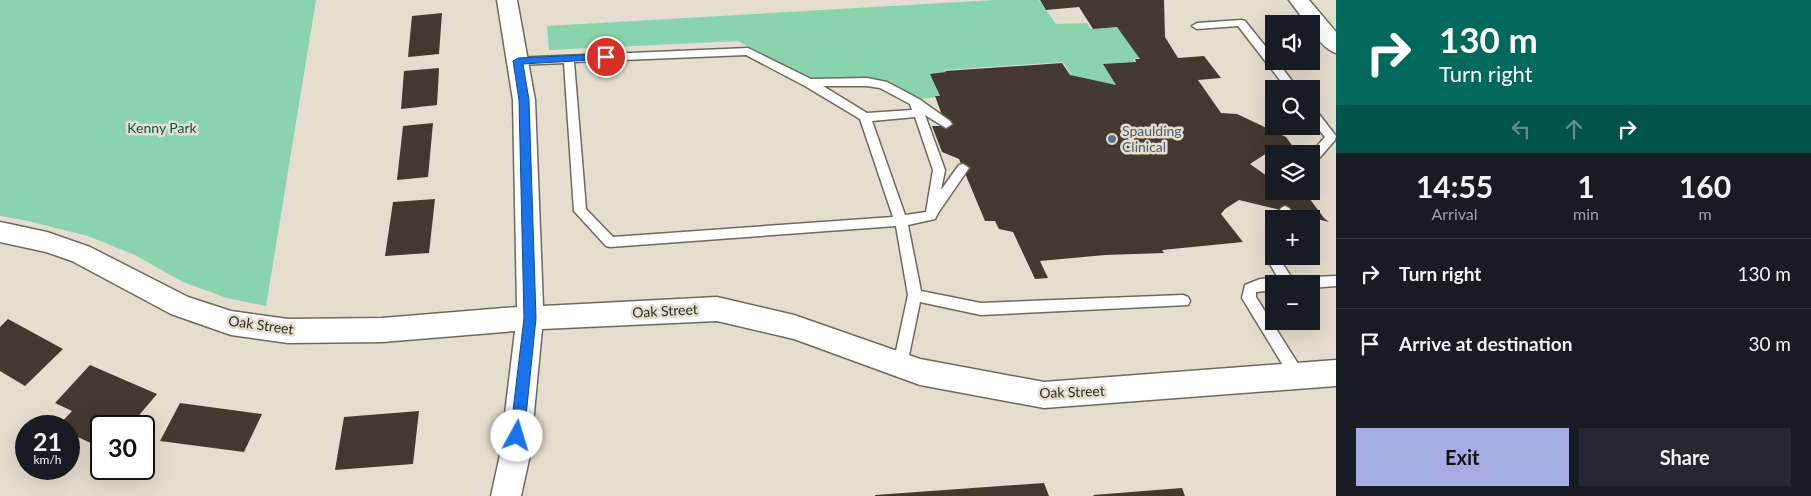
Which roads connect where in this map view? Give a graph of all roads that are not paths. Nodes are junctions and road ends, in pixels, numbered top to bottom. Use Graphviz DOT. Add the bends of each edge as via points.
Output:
graph roads {
  1 [pos="507,0"];
  2 [pos="1299,0"];
  3 [pos="1197,26"];
  4 [pos="1336,46"];
  5 [pos="569,59"];
  6 [pos="518,61"];
  7 [pos="1286,80"];
  8 [pos="809,83"];
  9 [pos="917,108"];
  10 [pos="865,117"];
  11 [pos="1320,122"];
  12 [pos="946,124"];
  13 [pos="1334,137"];
  14 [pos="1320,151"];
  15 [pos="963,168"];
  16 [pos="931,216"];
  17 [pos="901,221"];
  18 [pos="0,232"];
  19 [pos="1336,281"];
  20 [pos="1320,282"];
  21 [pos="1265,285"];
  22 [pos="915,295"];
  23 [pos="1183,301"];
  24 [pos="530,318"];
  25 [pos="1265,324"];
  26 [pos="1269,330"];
  27 [pos="900,364"];
  28 [pos="1336,372"];
  29 [pos="1297,375"];
  30 [pos="506,496"];
  1 -- 6 [label="street"];
  2 -- 4 [label="street"];
  3 -- 7 [label="lane" via="1240,23"];
  5 -- 6 [label="lane"];
  5 -- 8 [label="lane" via="748,51"];
  5 -- 17 [label="lane" via="580,211 610,242"];
  6 -- 24 [label="street" via="524,100"];
  8 -- 9 [label="lane" via="867,82 882,85"];
  8 -- 10 [label="lane"];
  9 -- 10 [label="lane"];
  9 -- 12 [label="lane"];
  9 -- 16 [label="lane" via="938,170"];
  10 -- 17 [label="lane"];
  11 -- 13 [label="lane"];
  13 -- 14 [label="lane"];
  15 -- 16 [label="lane"];
  16 -- 17 [label="lane"];
  17 -- 22 [label="lane"];
  18 -- 24 [label="street, Oak Street" via="47,242 81,254 180,306 231,323 288,331 382,330"];
  19 -- 20 [label="lane"];
  21 -- 25 [label="lane" via="1250,289 1249,298"];
  22 -- 23 [label="lane" via="981,309"];
  22 -- 27 [label="lane"];
  24 -- 27 [label="street, Oak Street" via="717,309 794,327"];
  24 -- 30 [label="street" via="515,455"];
  26 -- 29 [label="lane"];
  27 -- 29 [label="street, Oak Street" via="920,372 1044,396"];
  28 -- 29 [label="street, Oak Street"];
}
